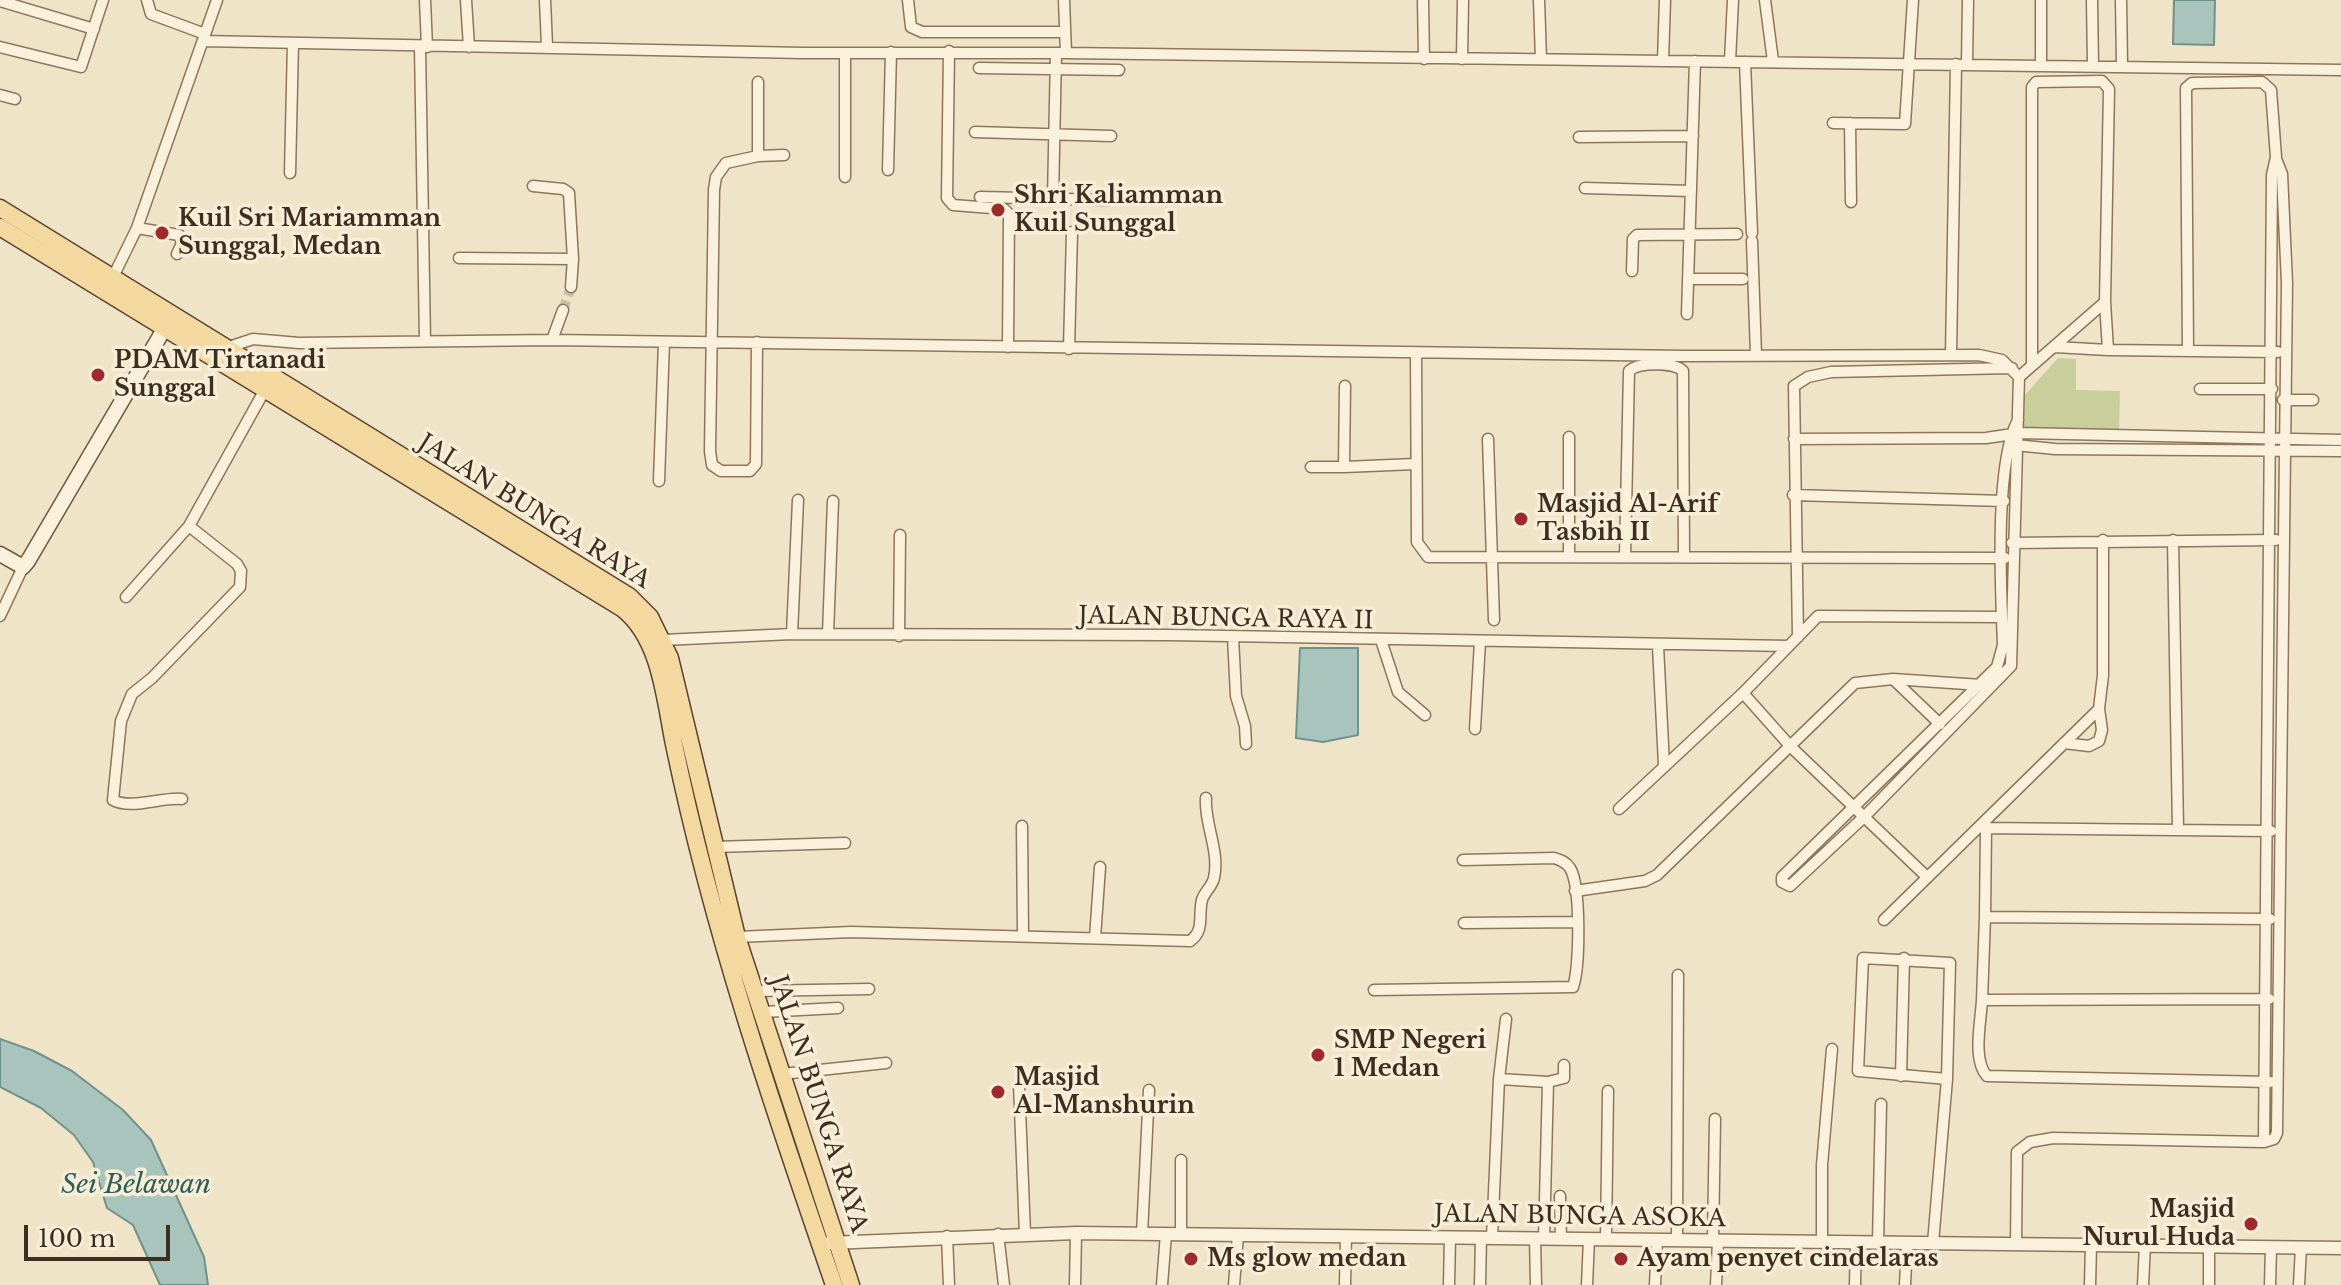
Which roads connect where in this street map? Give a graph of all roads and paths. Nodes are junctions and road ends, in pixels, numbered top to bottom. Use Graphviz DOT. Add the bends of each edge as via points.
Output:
graph roads {
  1 [pos="103,0"];
  2 [pos="147,0"];
  3 [pos="217,0"];
  4 [pos="425,0"];
  5 [pos="466,0"];
  6 [pos="545,0"];
  7 [pos="908,0"];
  8 [pos="1064,0"];
  9 [pos="1423,0"];
  10 [pos="1463,0"];
  11 [pos="1539,0"];
  12 [pos="1665,0"];
  13 [pos="1733,0"];
  14 [pos="1765,0"];
  15 [pos="1913,0"];
  16 [pos="1968,0"];
  17 [pos="2041,0"];
  18 [pos="2092,0"];
  19 [pos="2121,0"];
  20 [pos="0,1"];
  21 [pos="94,29"];
  22 [pos="1065,32"];
  23 [pos="204,38"];
  24 [pos="293,43"];
  25 [pos="547,46"];
  26 [pos="0,47"];
  27 [pos="424,47"];
  28 [pos="469,47"];
  29 [pos="949,51"];
  30 [pos="891,52"];
  31 [pos="845,53"];
  32 [pos="1061,53"];
  33 [pos="1424,59"];
  34 [pos="1462,59"];
  35 [pos="1541,59"];
  36 [pos="1663,61"];
  37 [pos="1695,61"];
  38 [pos="1730,61"];
  39 [pos="1773,61"];
  40 [pos="1745,62"];
  41 [pos="1908,63"];
  42 [pos="1962,64"];
  43 [pos="2041,65"];
  44 [pos="2093,65"];
  45 [pos="2122,65"];
  46 [pos="979,68"];
  47 [pos="1056,69"];
  48 [pos="1119,70"];
  49 [pos="2341,70"];
  50 [pos="758,82"];
  51 [pos="0,95"];
  52 [pos="15,99"];
  53 [pos="1833,123"];
  54 [pos="1850,123"];
  55 [pos="975,132"];
  56 [pos="1055,133"];
  57 [pos="1111,136"];
  58 [pos="1693,136"];
  59 [pos="1579,137"];
  60 [pos="784,155"];
  61 [pos="758,156"];
  62 [pos="2276,157"];
  63 [pos="888,170"];
  64 [pos="290,173"];
  65 [pos="845,177"];
  66 [pos="533,186"];
  67 [pos="1585,188"];
  68 [pos="1691,191"];
  69 [pos="980,197"];
  70 [pos="1053,199"];
  71 [pos="1109,200"];
  72 [pos="1851,202"];
  73 [pos="0,208"];
  74 [pos="0,227"];
  75 [pos="137,228"];
  76 [pos="1072,232"];
  77 [pos="1737,234"];
  78 [pos="1691,236"];
  79 [pos="177,254"];
  80 [pos="459,258"];
  81 [pos="573,259"];
  82 [pos="1632,271"];
  83 [pos="113,277"];
  84 [pos="1690,279"];
  85 [pos="1743,279"];
  86 [pos="571,287"];
  87 [pos="2105,302"];
  88 [pos="563,310"];
  89 [pos="173,314"];
  90 [pos="1687,314"];
  91 [pos="164,330"];
  92 [pos="552,340"];
  93 [pos="425,341"];
  94 [pos="712,341"];
  95 [pos="664,342"];
  96 [pos="757,342"];
  97 [pos="225,347"];
  98 [pos="1008,347"];
  99 [pos="2055,347"];
  100 [pos="1069,349"];
  101 [pos="2108,350"];
  102 [pos="2188,351"];
  103 [pos="2273,351"];
  104 [pos="2285,352"];
  105 [pos="1416,353"];
  106 [pos="1756,355"];
  107 [pos="1951,355"];
  108 [pos="211,359"];
  109 [pos="2032,365"];
  110 [pos="2016,373"];
  111 [pos="268,384"];
  112 [pos="1345,386"];
  113 [pos="2200,389"];
  114 [pos="2272,389"];
  115 [pos="2283,400"];
  116 [pos="2313,400"];
  117 [pos="2055,435"];
  118 [pos="1569,437"];
  119 [pos="2182,438"];
  120 [pos="1488,439"];
  121 [pos="1794,439"];
  122 [pos="2015,439"];
  123 [pos="2341,440"];
  124 [pos="2278,442"];
  125 [pos="2055,449"];
  126 [pos="2183,451"];
  127 [pos="2270,451"];
  128 [pos="2341,451"];
  129 [pos="1415,464"];
  130 [pos="1311,467"];
  131 [pos="1344,467"];
  132 [pos="659,481"];
  133 [pos="428,482"];
  134 [pos="1793,495"];
  135 [pos="798,500"];
  136 [pos="833,501"];
  137 [pos="2004,501"];
  138 [pos="189,526"];
  139 [pos="900,535"];
  140 [pos="2103,540"];
  141 [pos="2173,540"];
  142 [pos="2269,540"];
  143 [pos="2281,540"];
  144 [pos="2017,542"];
  145 [pos="2002,543"];
  146 [pos="0,554"];
  147 [pos="1493,555"];
  148 [pos="1569,556"];
  149 [pos="1625,556"];
  150 [pos="1684,556"];
  151 [pos="1794,557"];
  152 [pos="2016,557"];
  153 [pos="2001,558"];
  154 [pos="23,567"];
  155 [pos="126,597"];
  156 [pos="0,616"];
  157 [pos="2002,617"];
  158 [pos="1494,620"];
  159 [pos="792,634"];
  160 [pos="828,634"];
  161 [pos="899,636"];
  162 [pos="1233,637"];
  163 [pos="1798,637"];
  164 [pos="663,640"];
  165 [pos="1381,640"];
  166 [pos="1480,641"];
  167 [pos="1658,646"];
  168 [pos="1789,646"];
  169 [pos="1893,679"];
  170 [pos="1981,685"];
  171 [pos="1743,693"];
  172 [pos="2099,709"];
  173 [pos="1425,715"];
  174 [pos="1940,724"];
  175 [pos="1475,729"];
  176 [pos="2064,743"];
  177 [pos="1246,744"];
  178 [pos="1791,747"];
  179 [pos="1664,765"];
  180 [pos="1206,798"];
  181 [pos="182,799"];
  182 [pos="1854,807"];
  183 [pos="1619,809"];
  184 [pos="1865,816"];
  185 [pos="1022,826"];
  186 [pos="1982,828"];
  187 [pos="2178,829"];
  188 [pos="2267,831"];
  189 [pos="2279,831"];
  190 [pos="707,837"];
  191 [pos="845,843"];
  192 [pos="1463,860"];
  193 [pos="1100,867"];
  194 [pos="1927,877"];
  195 [pos="1575,891"];
  196 [pos="1985,917"];
  197 [pos="2266,919"];
  198 [pos="2279,919"];
  199 [pos="1884,920"];
  200 [pos="1577,922"];
  201 [pos="1464,923"];
  202 [pos="1023,936"];
  203 [pos="737,937"];
  204 [pos="1095,938"];
  205 [pos="1904,958"];
  206 [pos="1678,975"];
  207 [pos="869,989"];
  208 [pos="1374,990"];
  209 [pos="755,991"];
  210 [pos="2266,999"];
  211 [pos="2278,999"];
  212 [pos="1982,1000"];
  213 [pos="838,1008"];
  214 [pos="762,1012"];
  215 [pos="1506,1019"];
  216 [pos="1832,1049"];
  217 [pos="886,1063"];
  218 [pos="1564,1065"];
  219 [pos="782,1074"];
  220 [pos="1901,1076"];
  221 [pos="1499,1079"];
  222 [pos="1947,1079"];
  223 [pos="1548,1082"];
  224 [pos="2271,1082"];
  225 [pos="1019,1084"];
  226 [pos="1149,1090"];
  227 [pos="1608,1091"];
  228 [pos="1881,1104"];
  229 [pos="1715,1119"];
  230 [pos="1181,1160"];
  231 [pos="1560,1196"];
  232 [pos="1076,1233"];
  233 [pos="998,1234"];
  234 [pos="1025,1234"];
  235 [pos="1142,1234"];
  236 [pos="1166,1234"];
  237 [pos="1181,1234"];
  238 [pos="1238,1235"];
  239 [pos="947,1236"];
  240 [pos="1346,1236"];
  241 [pos="1450,1237"];
  242 [pos="1486,1238"];
  243 [pos="1540,1238"];
  244 [pos="1561,1239"];
  245 [pos="1589,1239"];
  246 [pos="1606,1239"];
  247 [pos="1657,1240"];
  248 [pos="1677,1240"];
  249 [pos="1715,1240"];
  250 [pos="838,1242"];
  251 [pos="1822,1242"];
  252 [pos="1856,1242"];
  253 [pos="1878,1242"];
  254 [pos="820,1243"];
  255 [pos="1907,1243"];
  256 [pos="1933,1243"];
  257 [pos="2016,1244"];
  258 [pos="2091,1245"];
  259 [pos="2145,1245"];
  260 [pos="2209,1246"];
  261 [pos="2271,1247"];
  262 [pos="2301,1247"];
  263 [pos="2341,1248"];
  264 [pos="834,1285"];
  265 [pos="851,1285"];
  266 [pos="949,1285"];
  267 [pos="1004,1285"];
  268 [pos="1075,1285"];
  269 [pos="1162,1285"];
  270 [pos="1234,1285"];
  271 [pos="1345,1285"];
  272 [pos="1449,1285"];
  273 [pos="1480,1285"];
  274 [pos="1536,1285"];
  275 [pos="1587,1285"];
  276 [pos="1655,1285"];
  277 [pos="1716,1285"];
  278 [pos="1855,1285"];
  279 [pos="1905,1285"];
  280 [pos="2090,1285"];
  281 [pos="2143,1285"];
  282 [pos="2209,1285"];
  283 [pos="2270,1285"];
  284 [pos="2299,1285"];
  1 -- 21 [label="street"];
  2 -- 23 [label="street" via="151,14"];
  3 -- 23 [label="street"];
  4 -- 27 [label="street"];
  5 -- 28 [label="street"];
  6 -- 25 [label="street"];
  7 -- 22 [label="street" via="911,27 922,32"];
  8 -- 22 [label="street"];
  9 -- 33 [label="street"];
  10 -- 34 [label="street"];
  11 -- 35 [label="street"];
  12 -- 36 [label="street"];
  13 -- 38 [label="street"];
  14 -- 39 [label="street"];
  15 -- 41 [label="street"];
  16 -- 42 [label="street"];
  17 -- 43 [label="street"];
  18 -- 44 [label="street"];
  19 -- 45 [label="street"];
  20 -- 21 [label="street"];
  21 -- 26 [label="street" via="81,67"];
  22 -- 32 [label="street"];
  23 -- 24 [label="street"];
  23 -- 75 [label="street"];
  24 -- 27 [label="street"];
  24 -- 64 [label="street"];
  25 -- 28 [label="street"];
  25 -- 31 [label="street"];
  27 -- 28 [label="street"];
  27 -- 93 [label="street"];
  29 -- 30 [label="street"];
  29 -- 32 [label="street"];
  29 -- 98 [label="street" via="947,198 953,205 1004,209 1009,214"];
  30 -- 31 [label="street"];
  30 -- 63 [label="street"];
  31 -- 65 [label="street"];
  32 -- 33 [label="street"];
  32 -- 47 [label="street"];
  33 -- 34 [label="street"];
  34 -- 35 [label="street"];
  35 -- 36 [label="street"];
  36 -- 37 [label="street"];
  37 -- 38 [label="street"];
  37 -- 58 [label="street"];
  38 -- 40 [label="street"];
  39 -- 40 [label="street"];
  39 -- 41 [label="street"];
  40 -- 106 [label="street"];
  41 -- 42 [label="street"];
  41 -- 54 [label="street" via="1905,124"];
  42 -- 43 [label="street"];
  42 -- 107 [label="street"];
  43 -- 44 [label="street"];
  44 -- 45 [label="street"];
  45 -- 49 [label="street"];
  46 -- 47 [label="street"];
  47 -- 48 [label="street"];
  47 -- 56 [label="street"];
  50 -- 61 [label="street"];
  51 -- 52 [label="street"];
  53 -- 54 [label="street"];
  54 -- 72 [label="street"];
  55 -- 56 [label="street"];
  56 -- 57 [label="street"];
  56 -- 70 [label="street"];
  58 -- 59 [label="street"];
  58 -- 68 [label="street"];
  60 -- 61 [label="street"];
  61 -- 94 [label="street" via="726,163 716,177"];
  62 -- 102 [label="street" via="2267,84 2188,86"];
  62 -- 103 [label="street"];
  62 -- 104 [label="street" via="2282,174"];
  66 -- 81 [label="street" via="569,193"];
  67 -- 68 [label="street"];
  68 -- 78 [label="street"];
  69 -- 70 [label="street"];
  70 -- 71 [label="street"];
  73 -- 83 [label="main road, JALAN BUNGA RAYA"];
  74 -- 91 [label="main road, JALAN BUNGA RAYA"];
  75 -- 79 [label="street" via="179,235"];
  75 -- 83 [label="street"];
  76 -- 100 [label="street"];
  77 -- 78 [label="street"];
  78 -- 82 [label="street" via="1635,236"];
  78 -- 84 [label="street"];
  80 -- 81 [label="street"];
  81 -- 86 [label="street"];
  83 -- 89 [label="main road, JALAN BUNGA RAYA"];
  84 -- 85 [label="street"];
  84 -- 90 [label="street"];
  87 -- 99 [label="street"];
  87 -- 101 [label="street"];
  87 -- 109 [label="street" via="2108,86 2102,81 2036,82 2031,109"];
  88 -- 92 [label="street"];
  89 -- 91 [label="main road"];
  89 -- 97 [label="main road, JALAN BUNGA RAYA"];
  91 -- 108 [label="main road, JALAN BUNGA RAYA"];
  91 -- 154 [label="main road"];
  92 -- 93 [label="street"];
  92 -- 95 [label="street"];
  93 -- 97 [label="street" via="253,339"];
  94 -- 95 [label="street"];
  94 -- 96 [label="street"];
  94 -- 96 [label="street" via="710,458 721,471 750,471 756,464"];
  95 -- 132 [label="street"];
  96 -- 98 [label="street"];
  97 -- 108 [label="street"];
  97 -- 111 [label="main road, JALAN BUNGA RAYA"];
  98 -- 100 [label="street"];
  99 -- 101 [label="street"];
  99 -- 109 [label="street"];
  100 -- 105 [label="street"];
  101 -- 102 [label="street"];
  102 -- 103 [label="street"];
  103 -- 104 [label="street"];
  103 -- 114 [label="street"];
  104 -- 115 [label="street"];
  105 -- 106 [label="street"];
  105 -- 129 [label="street"];
  106 -- 107 [label="street"];
  107 -- 110 [label="street" via="1995,358"];
  108 -- 111 [label="main road, JALAN BUNGA RAYA"];
  109 -- 110 [label="street"];
  110 -- 121 [label="street" via="1831,372 1808,377 1794,386"];
  110 -- 122 [label="street"];
  111 -- 133 [label="main road, JALAN BUNGA RAYA"];
  111 -- 138 [label="street"];
  112 -- 131 [label="street"];
  113 -- 114 [label="street"];
  114 -- 124 [label="street"];
  115 -- 116 [label="street"];
  115 -- 124 [label="street"];
  117 -- 119 [label="street"];
  117 -- 122 [label="street"];
  117 -- 125 [label="street"];
  118 -- 148 [label="street"];
  119 -- 124 [label="street"];
  119 -- 126 [label="street"];
  120 -- 147 [label="street"];
  121 -- 122 [label="street"];
  121 -- 134 [label="street"];
  122 -- 125 [label="street"];
  122 -- 137 [label="street"];
  122 -- 144 [label="street"];
  123 -- 124 [label="street"];
  124 -- 127 [label="street"];
  124 -- 128 [label="street"];
  124 -- 143 [label="street"];
  125 -- 126 [label="street"];
  126 -- 127 [label="street"];
  127 -- 142 [label="street"];
  129 -- 131 [label="street"];
  129 -- 147 [label="street" via="1419,549 1428,557"];
  130 -- 131 [label="street"];
  133 -- 164 [label="main road, JALAN BUNGA RAYA" via="629,596"];
  133 -- 190 [label="main road, JALAN BUNGA RAYA" via="640,625"];
  134 -- 137 [label="street"];
  134 -- 151 [label="street"];
  135 -- 159 [label="street"];
  136 -- 160 [label="street"];
  137 -- 145 [label="street"];
  138 -- 155 [label="street"];
  138 -- 181 [label="street" via="237,564 240,587 132,694 121,721 112,794 121,804"];
  139 -- 161 [label="street"];
  140 -- 141 [label="street"];
  140 -- 144 [label="street"];
  140 -- 172 [label="street"];
  141 -- 142 [label="street"];
  141 -- 187 [label="street"];
  142 -- 143 [label="street"];
  142 -- 188 [label="street"];
  143 -- 189 [label="street"];
  144 -- 145 [label="street"];
  144 -- 152 [label="street"];
  145 -- 153 [label="street"];
  146 -- 154 [label="main road"];
  147 -- 148 [label="street"];
  147 -- 158 [label="street"];
  148 -- 149 [label="street"];
  149 -- 150 [label="street"];
  149 -- 150 [label="street" via="1629,371 1635,366 1676,366 1683,371"];
  150 -- 151 [label="street"];
  151 -- 153 [label="street"];
  151 -- 163 [label="street"];
  152 -- 153 [label="street"];
  152 -- 184 [label="street" via="2011,666"];
  153 -- 157 [label="street"];
  154 -- 156 [label="street"];
  157 -- 163 [label="street" via="1829,614 1811,620"];
  157 -- 170 [label="street" via="2002,657"];
  159 -- 160 [label="street, JALAN BUNGA RAYA II"];
  159 -- 164 [label="street, JALAN BUNGA RAYA II"];
  160 -- 161 [label="street, JALAN BUNGA RAYA II"];
  161 -- 162 [label="street, JALAN BUNGA RAYA II"];
  162 -- 165 [label="street, JALAN BUNGA RAYA II"];
  162 -- 177 [label="street" via="1236,696"];
  163 -- 168 [label="street"];
  164 -- 190 [label="main road, JALAN BUNGA RAYA"];
  165 -- 166 [label="street, JALAN BUNGA RAYA II"];
  165 -- 173 [label="street" via="1398,692"];
  166 -- 167 [label="street, JALAN BUNGA RAYA II"];
  166 -- 175 [label="street"];
  167 -- 168 [label="street, JALAN BUNGA RAYA II"];
  167 -- 179 [label="street"];
  168 -- 171 [label="street"];
  169 -- 170 [label="street"];
  169 -- 174 [label="street"];
  169 -- 178 [label="street" via="1855,683"];
  170 -- 174 [label="street"];
  171 -- 178 [label="street"];
  171 -- 179 [label="street"];
  172 -- 176 [label="street"];
  172 -- 176 [label="street" via="2099,741 2089,746"];
  174 -- 182 [label="street"];
  176 -- 186 [label="street"];
  178 -- 182 [label="street"];
  178 -- 195 [label="street" via="1652,879"];
  179 -- 183 [label="street"];
  180 -- 204 [label="street" via="1215,866 1202,899 1197,936 1190,941"];
  182 -- 184 [label="street"];
  182 -- 184 [label="street" via="1782,877 1785,885 1792,885"];
  184 -- 194 [label="street"];
  185 -- 202 [label="street"];
  186 -- 187 [label="street"];
  186 -- 194 [label="street"];
  186 -- 196 [label="street"];
  187 -- 188 [label="street"];
  188 -- 189 [label="street"];
  188 -- 197 [label="street"];
  189 -- 198 [label="street"];
  190 -- 191 [label="street"];
  190 -- 203 [label="main road, JALAN BUNGA RAYA"];
  190 -- 254 [label="main road, JALAN BUNGA RAYA" via="741,1009"];
  192 -- 195 [label="street" via="1554,858 1572,870"];
  193 -- 204 [label="street"];
  194 -- 199 [label="street"];
  195 -- 200 [label="street"];
  196 -- 197 [label="street"];
  196 -- 212 [label="street"];
  197 -- 198 [label="street"];
  197 -- 210 [label="street"];
  198 -- 211 [label="street"];
  200 -- 201 [label="street"];
  200 -- 208 [label="street" via="1575,984 1570,989"];
  202 -- 203 [label="street" via="851,932"];
  202 -- 204 [label="street"];
  203 -- 209 [label="main road, JALAN BUNGA RAYA"];
  205 -- 220 [label="street"];
  205 -- 220 [label="street" via="1862,961 1857,1069"];
  205 -- 222 [label="street" via="1950,963"];
  206 -- 248 [label="street"];
  207 -- 209 [label="street"];
  209 -- 214 [label="main road, JALAN BUNGA RAYA"];
  210 -- 211 [label="street"];
  210 -- 212 [label="street"];
  210 -- 224 [label="street"];
  211 -- 224 [label="street"];
  212 -- 224 [label="street" via="1979,1052 1987,1076"];
  213 -- 214 [label="street"];
  214 -- 219 [label="main road, JALAN BUNGA RAYA"];
  215 -- 221 [label="street"];
  216 -- 251 [label="street"];
  217 -- 219 [label="street"];
  218 -- 223 [label="street" via="1564,1078"];
  219 -- 250 [label="main road, JALAN BUNGA RAYA"];
  220 -- 222 [label="street"];
  221 -- 223 [label="street"];
  221 -- 242 [label="street"];
  222 -- 256 [label="street"];
  223 -- 243 [label="street"];
  224 -- 257 [label="street" via="2264,1142 2030,1142 2017,1152"];
  225 -- 234 [label="street"];
  226 -- 235 [label="street"];
  227 -- 246 [label="street"];
  228 -- 253 [label="street"];
  229 -- 249 [label="street"];
  230 -- 237 [label="street"];
  231 -- 244 [label="street"];
  232 -- 234 [label="street, JALAN BUNGA ASOKA"];
  232 -- 235 [label="street, JALAN BUNGA ASOKA"];
  232 -- 268 [label="street"];
  233 -- 234 [label="street, JALAN BUNGA ASOKA"];
  233 -- 239 [label="street, JALAN BUNGA ASOKA"];
  233 -- 267 [label="street"];
  235 -- 236 [label="street, JALAN BUNGA ASOKA"];
  236 -- 237 [label="street, JALAN BUNGA ASOKA"];
  236 -- 269 [label="street"];
  237 -- 238 [label="street, JALAN BUNGA ASOKA"];
  238 -- 240 [label="street, JALAN BUNGA ASOKA"];
  238 -- 270 [label="street"];
  239 -- 250 [label="street, JALAN BUNGA ASOKA"];
  239 -- 266 [label="street"];
  240 -- 241 [label="street, JALAN BUNGA ASOKA"];
  240 -- 271 [label="street"];
  241 -- 242 [label="street, JALAN BUNGA ASOKA"];
  241 -- 272 [label="street"];
  242 -- 243 [label="street, JALAN BUNGA ASOKA"];
  242 -- 273 [label="street"];
  243 -- 244 [label="street, JALAN BUNGA ASOKA"];
  243 -- 274 [label="street"];
  244 -- 245 [label="street, JALAN BUNGA ASOKA"];
  245 -- 246 [label="street, JALAN BUNGA ASOKA"];
  245 -- 275 [label="street"];
  246 -- 247 [label="street, JALAN BUNGA ASOKA"];
  247 -- 248 [label="street, JALAN BUNGA ASOKA"];
  247 -- 276 [label="street"];
  248 -- 249 [label="street, JALAN BUNGA ASOKA"];
  249 -- 251 [label="street, JALAN BUNGA ASOKA"];
  249 -- 277 [label="street"];
  250 -- 254 [label="street, JALAN BUNGA ASOKA"];
  250 -- 265 [label="main road, JALAN BUNGA RAYA"];
  251 -- 252 [label="street, JALAN BUNGA ASOKA"];
  252 -- 253 [label="street, JALAN BUNGA ASOKA"];
  252 -- 278 [label="street"];
  253 -- 255 [label="street, JALAN BUNGA ASOKA"];
  254 -- 264 [label="main road, JALAN BUNGA RAYA"];
  255 -- 256 [label="street, JALAN BUNGA ASOKA"];
  255 -- 279 [label="street"];
  256 -- 257 [label="street, JALAN BUNGA ASOKA"];
  257 -- 258 [label="street, JALAN BUNGA ASOKA"];
  258 -- 259 [label="street, JALAN BUNGA ASOKA"];
  258 -- 280 [label="street"];
  259 -- 260 [label="street, JALAN BUNGA ASOKA"];
  259 -- 281 [label="street"];
  260 -- 261 [label="street, JALAN BUNGA ASOKA"];
  260 -- 282 [label="street"];
  261 -- 262 [label="street, JALAN BUNGA ASOKA"];
  261 -- 283 [label="street"];
  262 -- 263 [label="street, JALAN BUNGA ASOKA"];
  262 -- 284 [label="street"];
}
